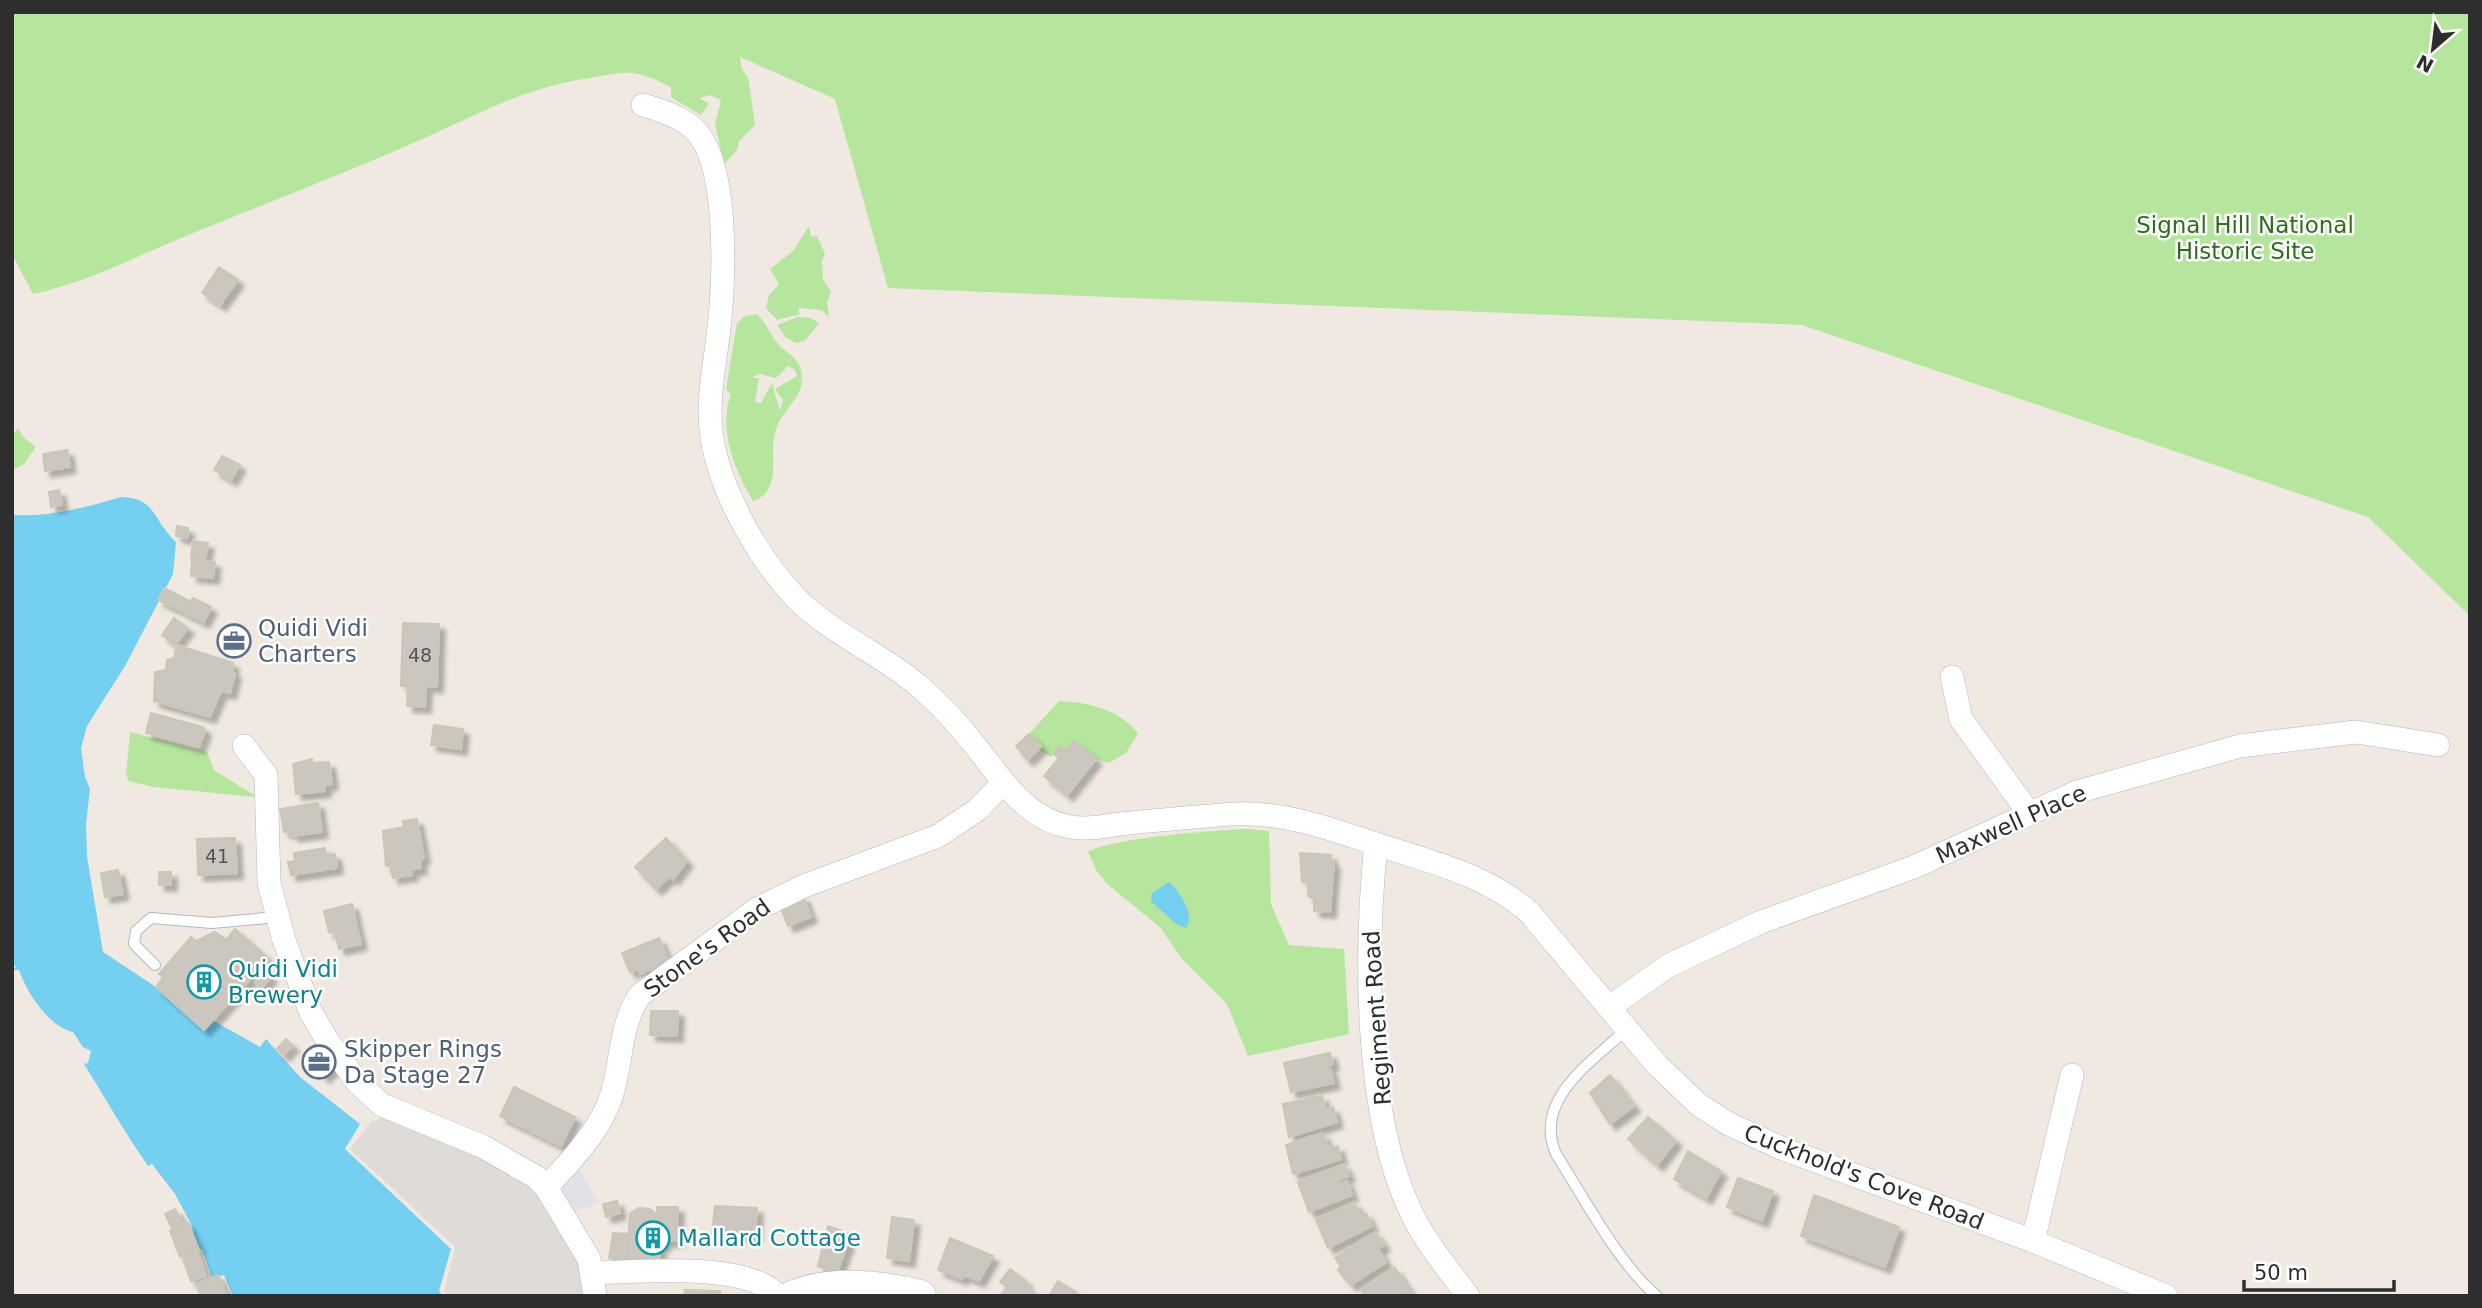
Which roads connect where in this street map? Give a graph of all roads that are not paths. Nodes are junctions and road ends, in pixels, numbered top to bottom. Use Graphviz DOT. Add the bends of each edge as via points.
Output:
graph roads {
  1 [pos="643,105"];
  2 [pos="1952,677"];
  3 [pos="2438,745"];
  4 [pos="244,746"];
  5 [pos="1003,783"];
  6 [pos="2029,813"];
  7 [pos="1376,844"];
  8 [pos="277,917"];
  9 [pos="155,965"];
  10 [pos="1611,1006"];
  11 [pos="1628,1028"];
  12 [pos="2072,1076"];
  13 [pos="546,1187"];
  14 [pos="2033,1241"];
  15 [pos="594,1284"];
  16 [pos="778,1296"];
  17 [pos="794,1296"];
  18 [pos="920,1296"];
  19 [pos="1468,1296"];
  20 [pos="1657,1296"];
  21 [pos="2166,1296"];
  1 -- 5 [label="street, Cuckhold's Cove Road" via="694,128 713,166 722,272 711,430 728,487 755,545 775,575 818,619 906,676 946,711"];
  2 -- 6 [label="street" via="1961,719"];
  3 -- 6 [label="street, Maxwell Place" via="2356,732 2240,747 2077,792"];
  4 -- 8 [label="street" via="266,775 266,855"];
  5 -- 7 [label="street, Cuckhold's Cove Road" via="1047,820 1073,828 1265,815 1300,820"];
  5 -- 13 [label="street, Stone's Road" via="977,810 938,836 804,886 757,909 640,995 631,1008 605,1112"];
  6 -- 10 [label="street, Maxwell Place" via="1913,867 1761,922 1668,966"];
  7 -- 10 [label="street, Cuckhold's Cove Road" via="1467,873 1508,894"];
  7 -- 19 [label="street, Regiment Road" via="1368,947 1383,1114 1401,1190 1412,1214"];
  8 -- 9 [label="lane" via="212,923 151,918 136,931 134,944"];
  8 -- 13 [label="street" via="311,1013 369,1095 382,1105 503,1157"];
  10 -- 11 [label="street, Cuckhold's Cove Road"];
  11 -- 14 [label="street, Cuckhold's Cove Road" via="1676,1084 1738,1129 1861,1180"];
  11 -- 20 [label="lane" via="1558,1097 1548,1125 1549,1139 1615,1244 1644,1286"];
  12 -- 14 [label="street"];
  13 -- 15 [label="street" via="589,1259"];
  14 -- 21 [label="street, Cuckhold's Cove Road"];
  15 -- 16 [label="street" via="739,1275 766,1284"];
  17 -- 18 [label="street" via="854,1287"];
}
